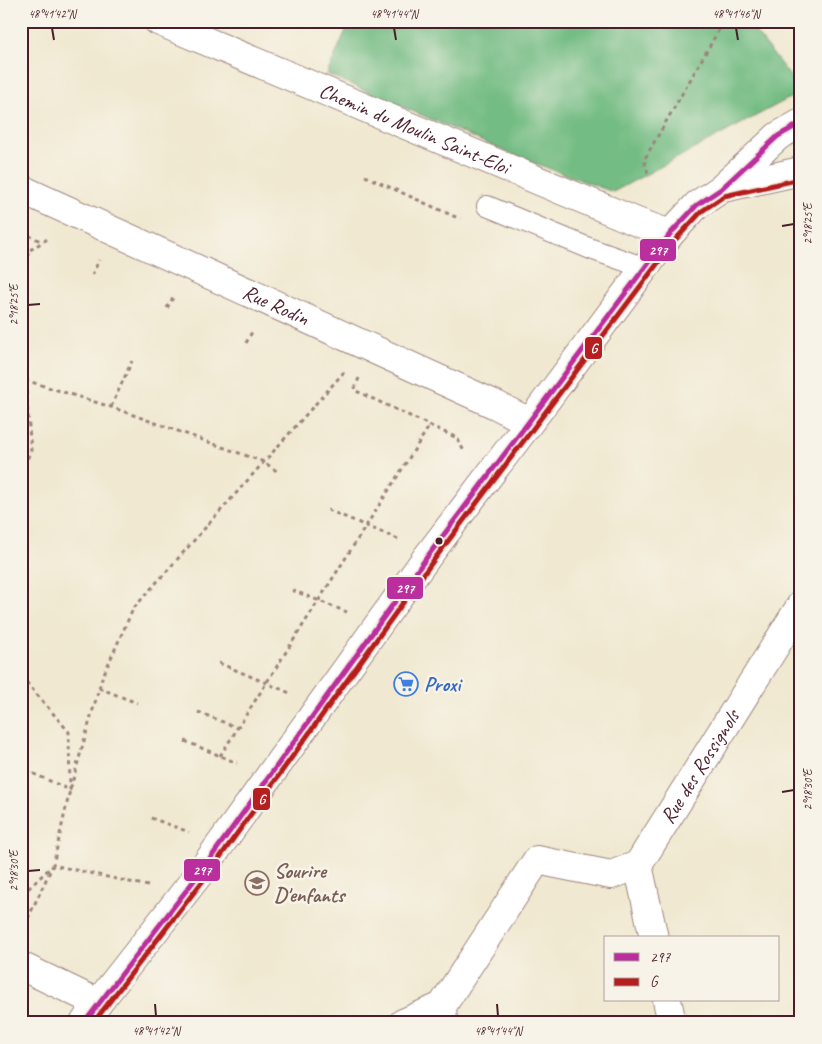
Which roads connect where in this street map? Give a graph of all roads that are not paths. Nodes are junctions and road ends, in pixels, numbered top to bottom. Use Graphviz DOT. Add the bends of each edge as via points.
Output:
graph roads {
  1 [pos="158,21"];
  2 [pos="801,123"];
  3 [pos="801,171"];
  4 [pos="721,189"];
  5 [pos="22,190"];
  6 [pos="487,206"];
  7 [pos="670,234"];
  8 [pos="644,268"];
  9 [pos="529,422"];
  10 [pos="801,605"];
  11 [pos="638,865"];
  12 [pos="654,936"];
  13 [pos="21,966"];
  14 [pos="667,1002"];
  15 [pos="91,1013"];
  16 [pos="443,1014"];
  17 [pos="403,1023"];
  18 [pos="672,1023"];
  1 -- 7 [label="street, Chemin du Moulin Saint-Eloi"];
  2 -- 4 [label="street" via="778,136"];
  3 -- 4 [label="street"];
  4 -- 7 [label="street" via="697,205"];
  5 -- 9 [label="street, Rue Rodin"];
  6 -- 8 [label="lane"];
  7 -- 8 [label="street"];
  8 -- 9 [label="street"];
  9 -- 15 [label="street" via="427,557 199,874"];
  10 -- 11 [label="street, Rue des Rossignols"];
  11 -- 12 [label="street"];
  11 -- 16 [label="street" via="611,875 537,860"];
  13 -- 15 [label="street"];
  14 -- 18 [label="street"];
  16 -- 17 [label="street"];
}
